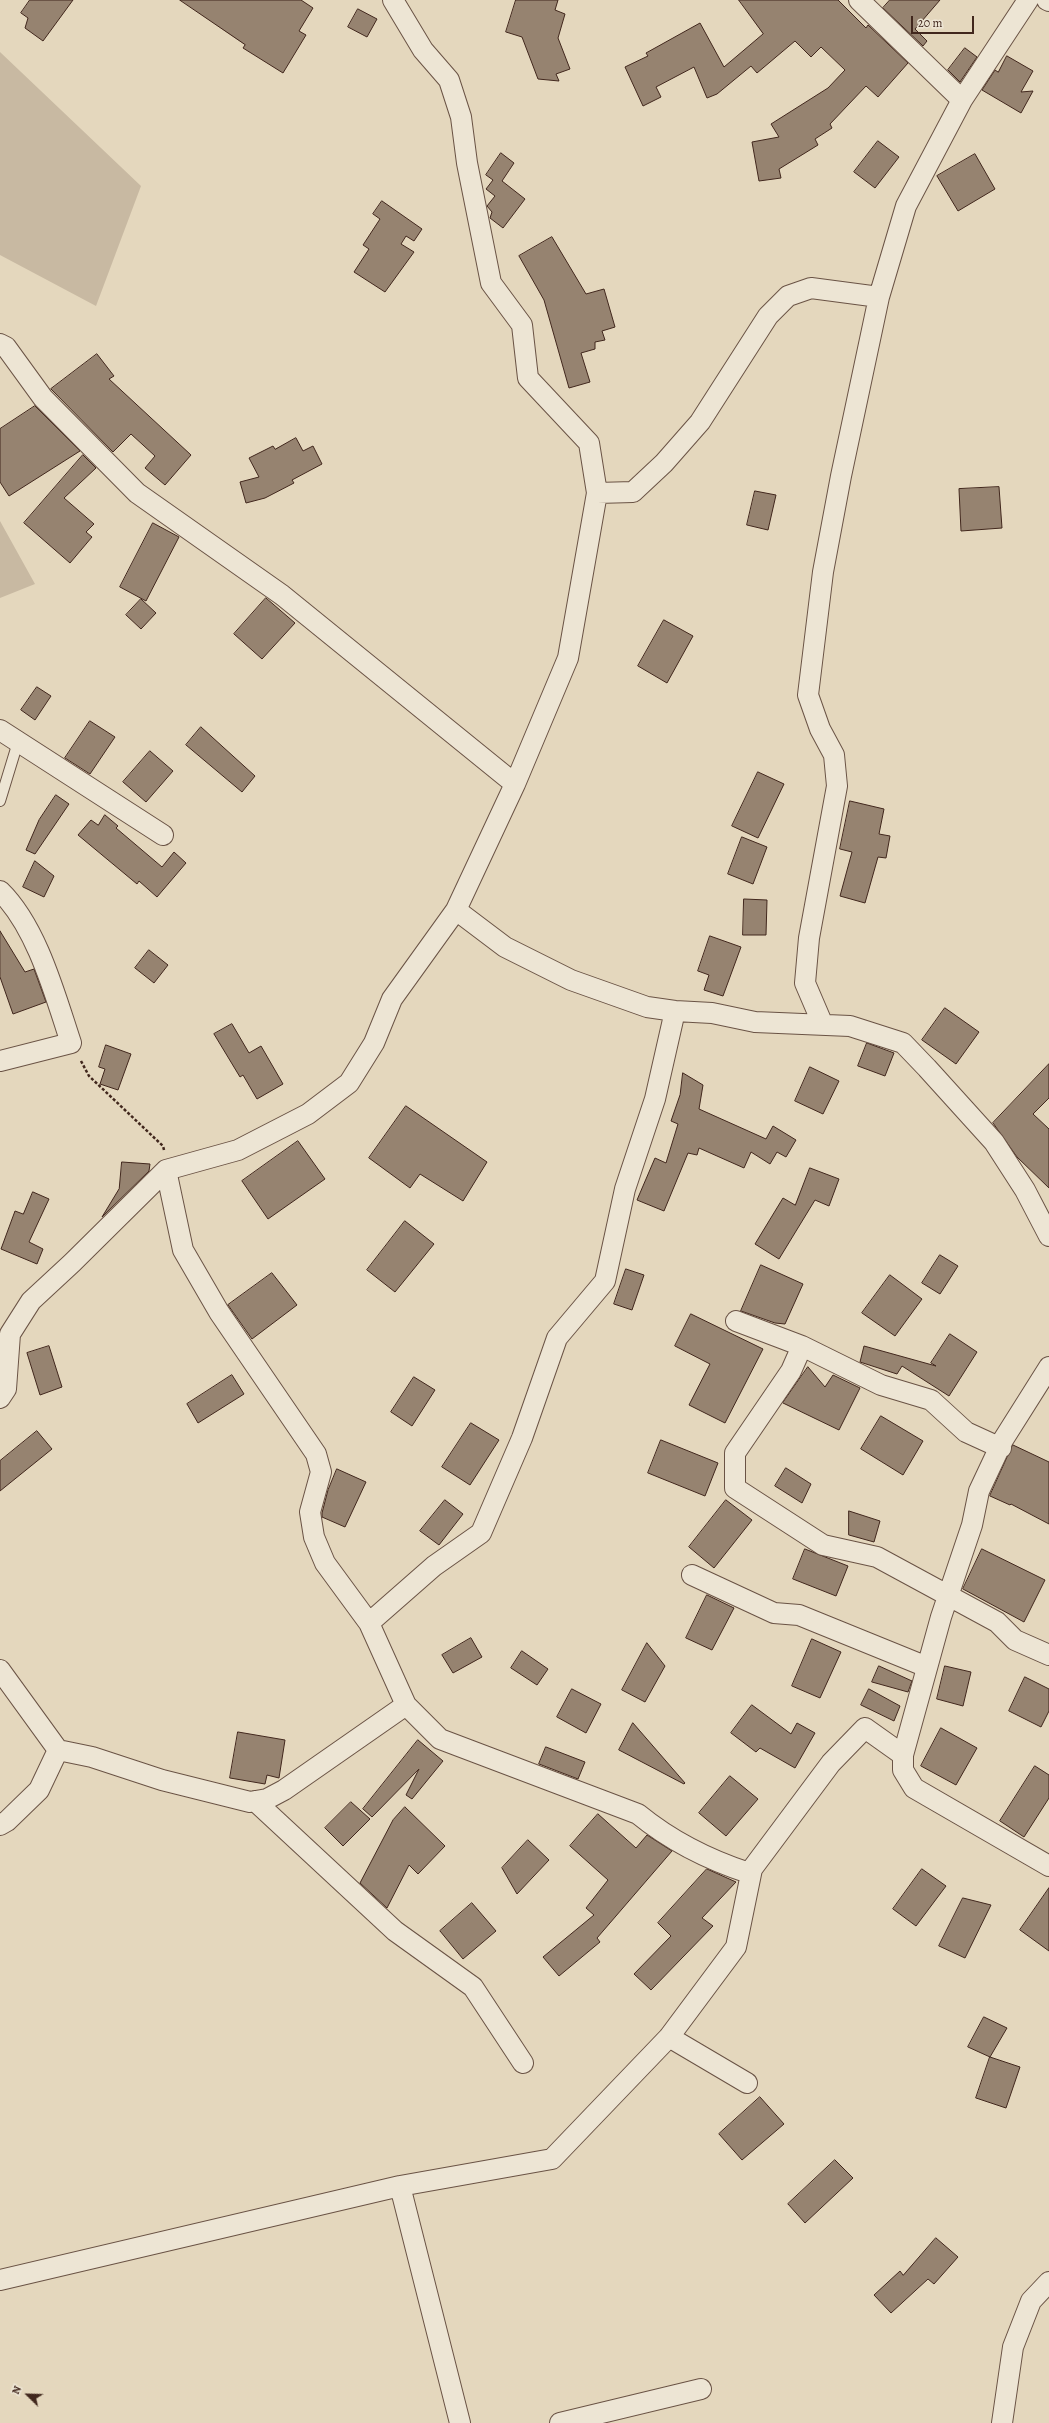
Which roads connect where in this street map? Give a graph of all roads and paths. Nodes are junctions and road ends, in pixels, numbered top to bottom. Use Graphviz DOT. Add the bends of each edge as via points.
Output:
graph roads {
  1 [pos="393,0"];
  2 [pos="860,0"];
  3 [pos="1028,0"];
  4 [pos="962,100"];
  5 [pos="879,297"];
  6 [pos="0,344"];
  7 [pos="597,493"];
  8 [pos="0,730"];
  9 [pos="18,742"];
  10 [pos="515,784"];
  11 [pos="0,802"];
  12 [pos="163,835"];
  13 [pos="0,891"];
  14 [pos="456,910"];
  15 [pos="675,1011"];
  16 [pos="823,1025"];
  17 [pos="71,1043"];
  18 [pos="0,1061"];
  19 [pos="166,1170"];
  20 [pos="1049,1236"];
  21 [pos="736,1321"];
  22 [pos="802,1346"];
  23 [pos="1049,1368"];
  24 [pos="0,1398"];
  25 [pos="1001,1448"];
  26 [pos="692,1576"];
  27 [pos="948,1598"];
  28 [pos="369,1623"];
  29 [pos="1049,1655"];
  30 [pos="927,1668"];
  31 [pos="0,1670"];
  32 [pos="406,1706"];
  33 [pos="58,1750"];
  34 [pos="903,1755"];
  35 [pos="255,1801"];
  36 [pos="0,1825"];
  37 [pos="1049,1866"];
  38 [pos="752,1869"];
  39 [pos="669,2037"];
  40 [pos="523,2063"];
  41 [pos="747,2083"];
  42 [pos="400,2186"];
  43 [pos="0,2280"];
  44 [pos="1049,2282"];
  45 [pos="701,2389"];
  46 [pos="460,2423"];
  47 [pos="560,2423"];
  48 [pos="1002,2423"];
  1 -- 7 [label="street" via="423,50 450,80 461,117 467,163 491,283 522,325 528,378 589,443"];
  2 -- 4 [label="street"];
  3 -- 4 [label="street"];
  4 -- 5 [label="street" via="906,206"];
  5 -- 7 [label="street" via="811,288 788,296 768,316 700,422 664,463 633,492"];
  5 -- 16 [label="street" via="823,572 808,695 820,729 834,755 837,786 809,938 805,983"];
  6 -- 10 [label="street" via="6,347 43,398 137,493 282,595"];
  7 -- 10 [label="street" via="568,658"];
  8 -- 9 [label="street"];
  9 -- 11 [label="lane"];
  9 -- 12 [label="street"];
  10 -- 14 [label="street"];
  13 -- 17 [label="street" via="11,902 43,961"];
  14 -- 15 [label="street" via="505,948 571,980 646,1007"];
  14 -- 19 [label="street" via="392,999 374,1042 349,1083 308,1114 238,1150"];
  15 -- 16 [label="street" via="712,1012 755,1022"];
  15 -- 28 [label="street" via="655,1100 624,1188 605,1281 557,1338 522,1438 481,1533 434,1566"];
  16 -- 20 [label="street" via="850,1026 903,1043 994,1142"];
  17 -- 18 [label="street"];
  17 -- 19 [label="path" via="89,1076 163,1146"];
  19 -- 24 [label="street" via="31,1301 10,1334 6,1389"];
  19 -- 28 [label="street" via="183,1250 219,1312 316,1454 321,1472 310,1512 314,1537 325,1563"];
  21 -- 22 [label="street"];
  22 -- 25 [label="street" via="881,1385 931,1400 966,1432"];
  22 -- 27 [label="street" via="791,1371 735,1453 735,1488 823,1545 877,1558"];
  23 -- 25 [label="street" via="1003,1440"];
  25 -- 27 [label="street" via="979,1491 972,1525"];
  26 -- 30 [label="street" via="774,1613 799,1615"];
  27 -- 29 [label="street" via="998,1622 1015,1640"];
  27 -- 30 [label="street"];
  28 -- 32 [label="street"];
  30 -- 34 [label="street"];
  31 -- 33 [label="street"];
  32 -- 35 [label="street" via="284,1790 267,1799"];
  32 -- 38 [label="street" via="440,1739 638,1814 654,1827 714,1862 749,1874"];
  33 -- 35 [label="street" via="92,1757 228,1798"];
  33 -- 36 [label="street" via="39,1790"];
  34 -- 37 [label="street" via="904,1770 914,1788"];
  34 -- 38 [label="street" via="865,1728 830,1763"];
  35 -- 40 [label="street" via="394,1931 473,1987"];
  38 -- 39 [label="street" via="736,1947"];
  39 -- 41 [label="street"];
  39 -- 42 [label="street" via="552,2159"];
  42 -- 43 [label="street"];
  42 -- 46 [label="street"];
  44 -- 48 [label="street" via="1031,2302 1013,2347"];
  45 -- 47 [label="street"];
}
